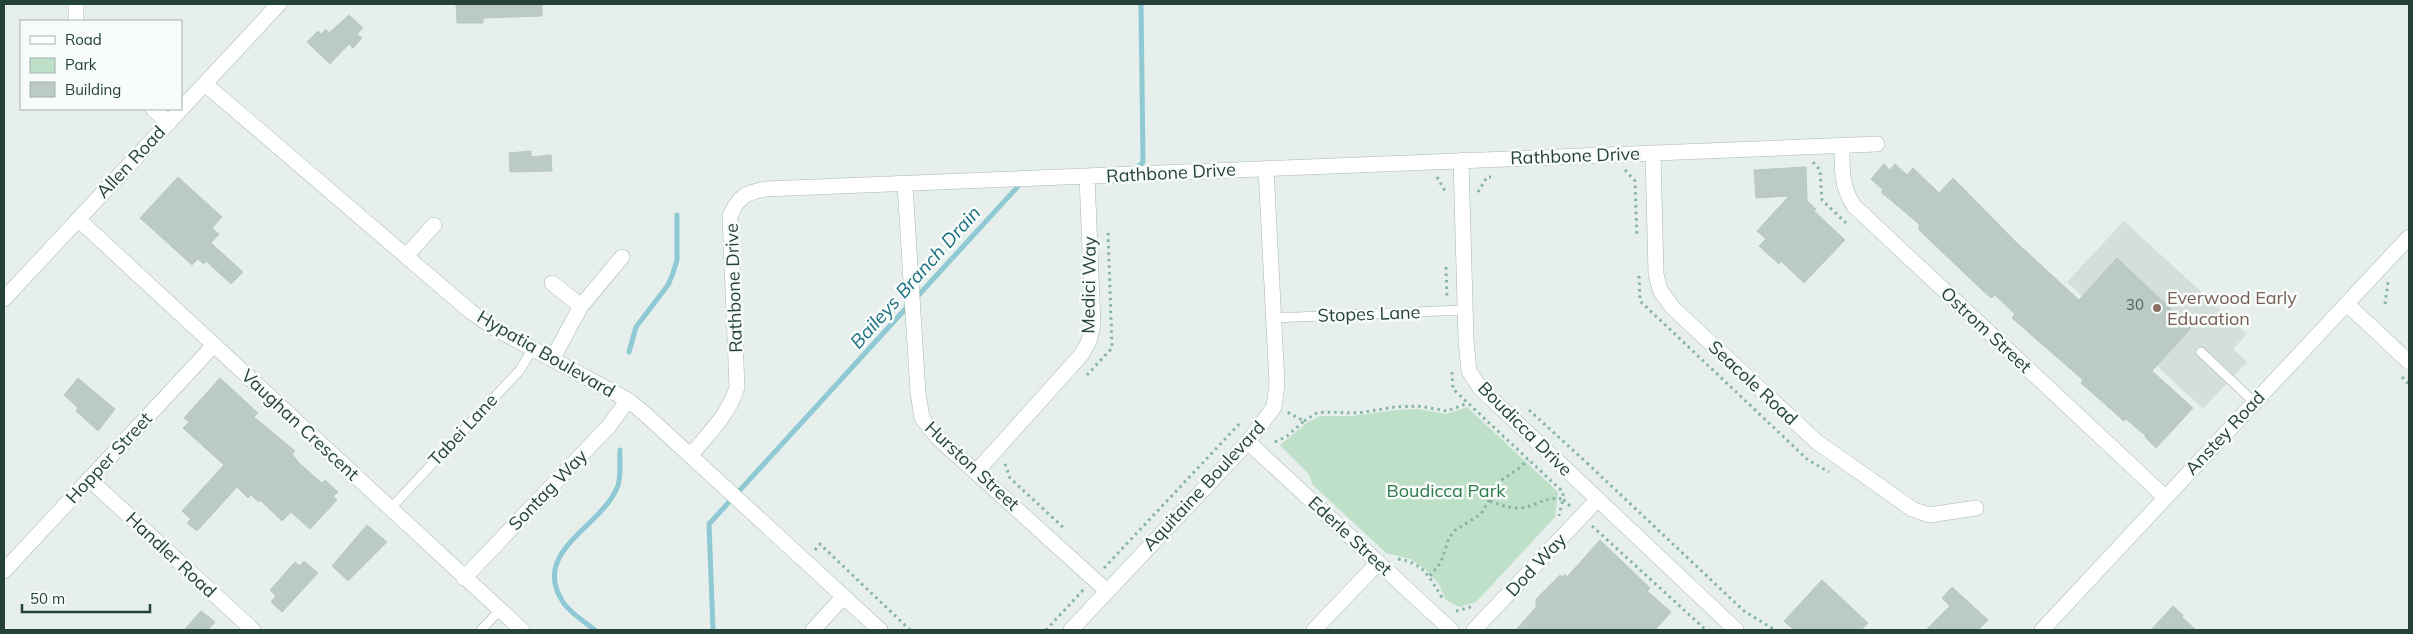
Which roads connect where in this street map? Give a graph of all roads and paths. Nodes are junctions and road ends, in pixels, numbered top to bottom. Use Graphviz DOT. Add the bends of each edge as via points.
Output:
graph roads {
  1 [pos="76,4"];
  2 [pos="280,4"];
  3 [pos="76,20"];
  4 [pos="205,84"];
  5 [pos="182,109"];
  6 [pos="154,110"];
  7 [pos="181,110"];
  8 [pos="169,123"];
  9 [pos="1877,144"];
  10 [pos="1842,146"];
  11 [pos="1462,160"];
  12 [pos="1653,160"];
  13 [pos="1804,163"];
  14 [pos="1266,168"];
  15 [pos="1436,175"];
  16 [pos="1087,176"];
  17 [pos="1497,176"];
  18 [pos="905,185"];
  19 [pos="1446,193"];
  20 [pos="1477,195"];
  21 [pos="78,219"];
  22 [pos="434,225"];
  23 [pos="1851,227"];
  24 [pos="1108,231"];
  25 [pos="2409,237"];
  26 [pos="1638,246"];
  27 [pos="406,256"];
  28 [pos="622,257"];
  29 [pos="1446,262"];
  30 [pos="1639,273"];
  31 [pos="552,283"];
  32 [pos="4,299"];
  33 [pos="2347,304"];
  34 [pos="581,306"];
  35 [pos="1464,310"];
  36 [pos="1448,311"];
  37 [pos="1273,318"];
  38 [pos="214,345"];
  39 [pos="533,348"];
  40 [pos="2201,352"];
  41 [pos="552,358"];
  42 [pos="1451,362"];
  43 [pos="2409,362"];
  44 [pos="1085,377"];
  45 [pos="628,400"];
  46 [pos="2254,402"];
  47 [pos="1468,403"];
  48 [pos="1289,405"];
  49 [pos="1525,406"];
  50 [pos="1246,417"];
  51 [pos="1304,421"];
  52 [pos="1248,442"];
  53 [pos="1275,442"];
  54 [pos="691,455"];
  55 [pos="1011,456"];
  56 [pos="1528,460"];
  57 [pos="1587,463"];
  58 [pos="977,471"];
  59 [pos="1832,474"];
  60 [pos="89,479"];
  61 [pos="2165,497"];
  62 [pos="1563,499"];
  63 [pos="1598,500"];
  64 [pos="1490,501"];
  65 [pos="1976,508"];
  66 [pos="390,509"];
  67 [pos="1581,517"];
  68 [pos="1071,535"];
  69 [pos="806,560"];
  70 [pos="1098,561"];
  71 [pos="1378,562"];
  72 [pos="1105,567"];
  73 [pos="4,571"];
  74 [pos="1430,576"];
  75 [pos="464,578"];
  76 [pos="1094,579"];
  77 [pos="1107,591"];
  78 [pos="844,596"];
  79 [pos="500,610"];
  80 [pos="254,630"];
  81 [pos="481,630"];
  82 [pos="522,630"];
  83 [pos="813,630"];
  84 [pos="880,630"];
  85 [pos="910,630"];
  86 [pos="1046,630"];
  87 [pos="1071,630"];
  88 [pos="1314,630"];
  89 [pos="1452,630"];
  90 [pos="1474,630"];
  91 [pos="1706,630"];
  92 [pos="1736,630"];
  93 [pos="2042,630"];
  1 -- 3 [label="street"];
  2 -- 4 [label="street, Allen Road"];
  4 -- 5 [label="street, Allen Road"];
  4 -- 27 [label="street, Hypatia Boulevard"];
  6 -- 8 [label="street"];
  7 -- 8 [label="street, Allen Road"];
  8 -- 21 [label="street, Allen Road"];
  9 -- 10 [label="street, Rathbone Drive"];
  10 -- 12 [label="street, Rathbone Drive"];
  10 -- 61 [label="street, Ostrom Street" via="1842,178 1846,194 1854,206"];
  11 -- 12 [label="street, Rathbone Drive"];
  11 -- 14 [label="street, Rathbone Drive"];
  11 -- 35 [label="street, Boudicca Drive"];
  12 -- 26 [label="path" via="1624,169 1636,181"];
  12 -- 65 [label="street, Seacole Road" via="1656,274 1660,290 1673,308 1817,442 1912,508 1929,515"];
  13 -- 23 [label="path" via="1813,162 1820,170 1822,200"];
  14 -- 16 [label="street, Rathbone Drive"];
  14 -- 37 [label="street, Aquitaine Boulevard"];
  15 -- 19 [label="path"];
  16 -- 18 [label="street, Rathbone Drive"];
  16 -- 58 [label="street, Medici Way" via="1092,325 1089,341 1082,354"];
  17 -- 20 [label="path" via="1487,177"];
  18 -- 54 [label="street, Rathbone Drive" via="766,189 749,192 737,201 730,216 737,387 734,399"];
  18 -- 58 [label="street, Hurston Street" via="922,418 938,438"];
  21 -- 32 [label="street, Allen Road"];
  21 -- 38 [label="street, Vaughan Crescent"];
  22 -- 27 [label="street"];
  24 -- 44 [label="path" via="1112,348"];
  25 -- 33 [label="street, Anstey Road"];
  27 -- 39 [label="street, Hypatia Boulevard" via="470,311 494,328"];
  28 -- 34 [label="street"];
  29 -- 36 [label="path"];
  30 -- 59 [label="path" via="1640,301 1808,460"];
  31 -- 34 [label="street"];
  33 -- 43 [label="street"];
  33 -- 46 [label="street, Anstey Road"];
  34 -- 41 [label="street"];
  35 -- 36 [label="lane, Stopes Lane"];
  35 -- 63 [label="street, Boudicca Drive" via="1469,372 1480,388"];
  36 -- 37 [label="lane, Stopes Lane"];
  37 -- 52 [label="street, Aquitaine Boulevard" via="1277,384 1274,407"];
  38 -- 60 [label="street, Hopper Street"];
  38 -- 66 [label="street, Vaughan Crescent"];
  39 -- 41 [label="street, Hypatia Boulevard"];
  39 -- 66 [label="lane, Tabei Lane" via="520,370"];
  40 -- 46 [label="lane"];
  41 -- 45 [label="street, Hypatia Boulevard"];
  42 -- 47 [label="path" via="1453,389"];
  45 -- 54 [label="street, Hypatia Boulevard"];
  45 -- 75 [label="street, Sontag Way" via="609,426"];
  46 -- 61 [label="street, Anstey Road"];
  47 -- 51 [label="path" via="1447,411 1418,406 1358,413 1325,412"];
  47 -- 56 [label="path"];
  48 -- 51 [label="path" via="1287,413"];
  49 -- 57 [label="path"];
  50 -- 72 [label="path"];
  51 -- 53 [label="path" via="1288,436"];
  52 -- 71 [label="street, Ederle Street"];
  52 -- 77 [label="street, Aquitaine Boulevard"];
  54 -- 69 [label="street, Hypatia Boulevard"];
  55 -- 68 [label="path" via="1005,464 1010,478"];
  56 -- 62 [label="path" via="1563,492"];
  56 -- 64 [label="path" via="1500,481"];
  58 -- 76 [label="street, Hurston Street"];
  60 -- 73 [label="street, Hopper Street"];
  60 -- 80 [label="street, Handler Road"];
  61 -- 93 [label="street, Anstey Road"];
  62 -- 64 [label="path" via="1551,498 1519,508"];
  62 -- 67 [label="path"];
  63 -- 67 [label="street, Dod Way"];
  63 -- 92 [label="street, Boudicca Drive"];
  64 -- 74 [label="path" via="1481,514 1454,531 1441,562"];
  66 -- 75 [label="street, Vaughan Crescent"];
  67 -- 90 [label="street, Dod Way"];
  67 -- 91 [label="path"];
  69 -- 78 [label="street, Hypatia Boulevard"];
  69 -- 85 [label="path" via="820,544"];
  70 -- 72 [label="path"];
  71 -- 88 [label="street"];
  71 -- 89 [label="street, Ederle Street"];
  72 -- 76 [label="path"];
  75 -- 79 [label="street, Vaughan Crescent"];
  76 -- 77 [label="street, Hurston Street"];
  76 -- 86 [label="path"];
  77 -- 87 [label="street, Aquitaine Boulevard"];
  78 -- 83 [label="street"];
  78 -- 84 [label="street, Hypatia Boulevard"];
  79 -- 81 [label="lane"];
  79 -- 82 [label="street, Vaughan Crescent"];
}
